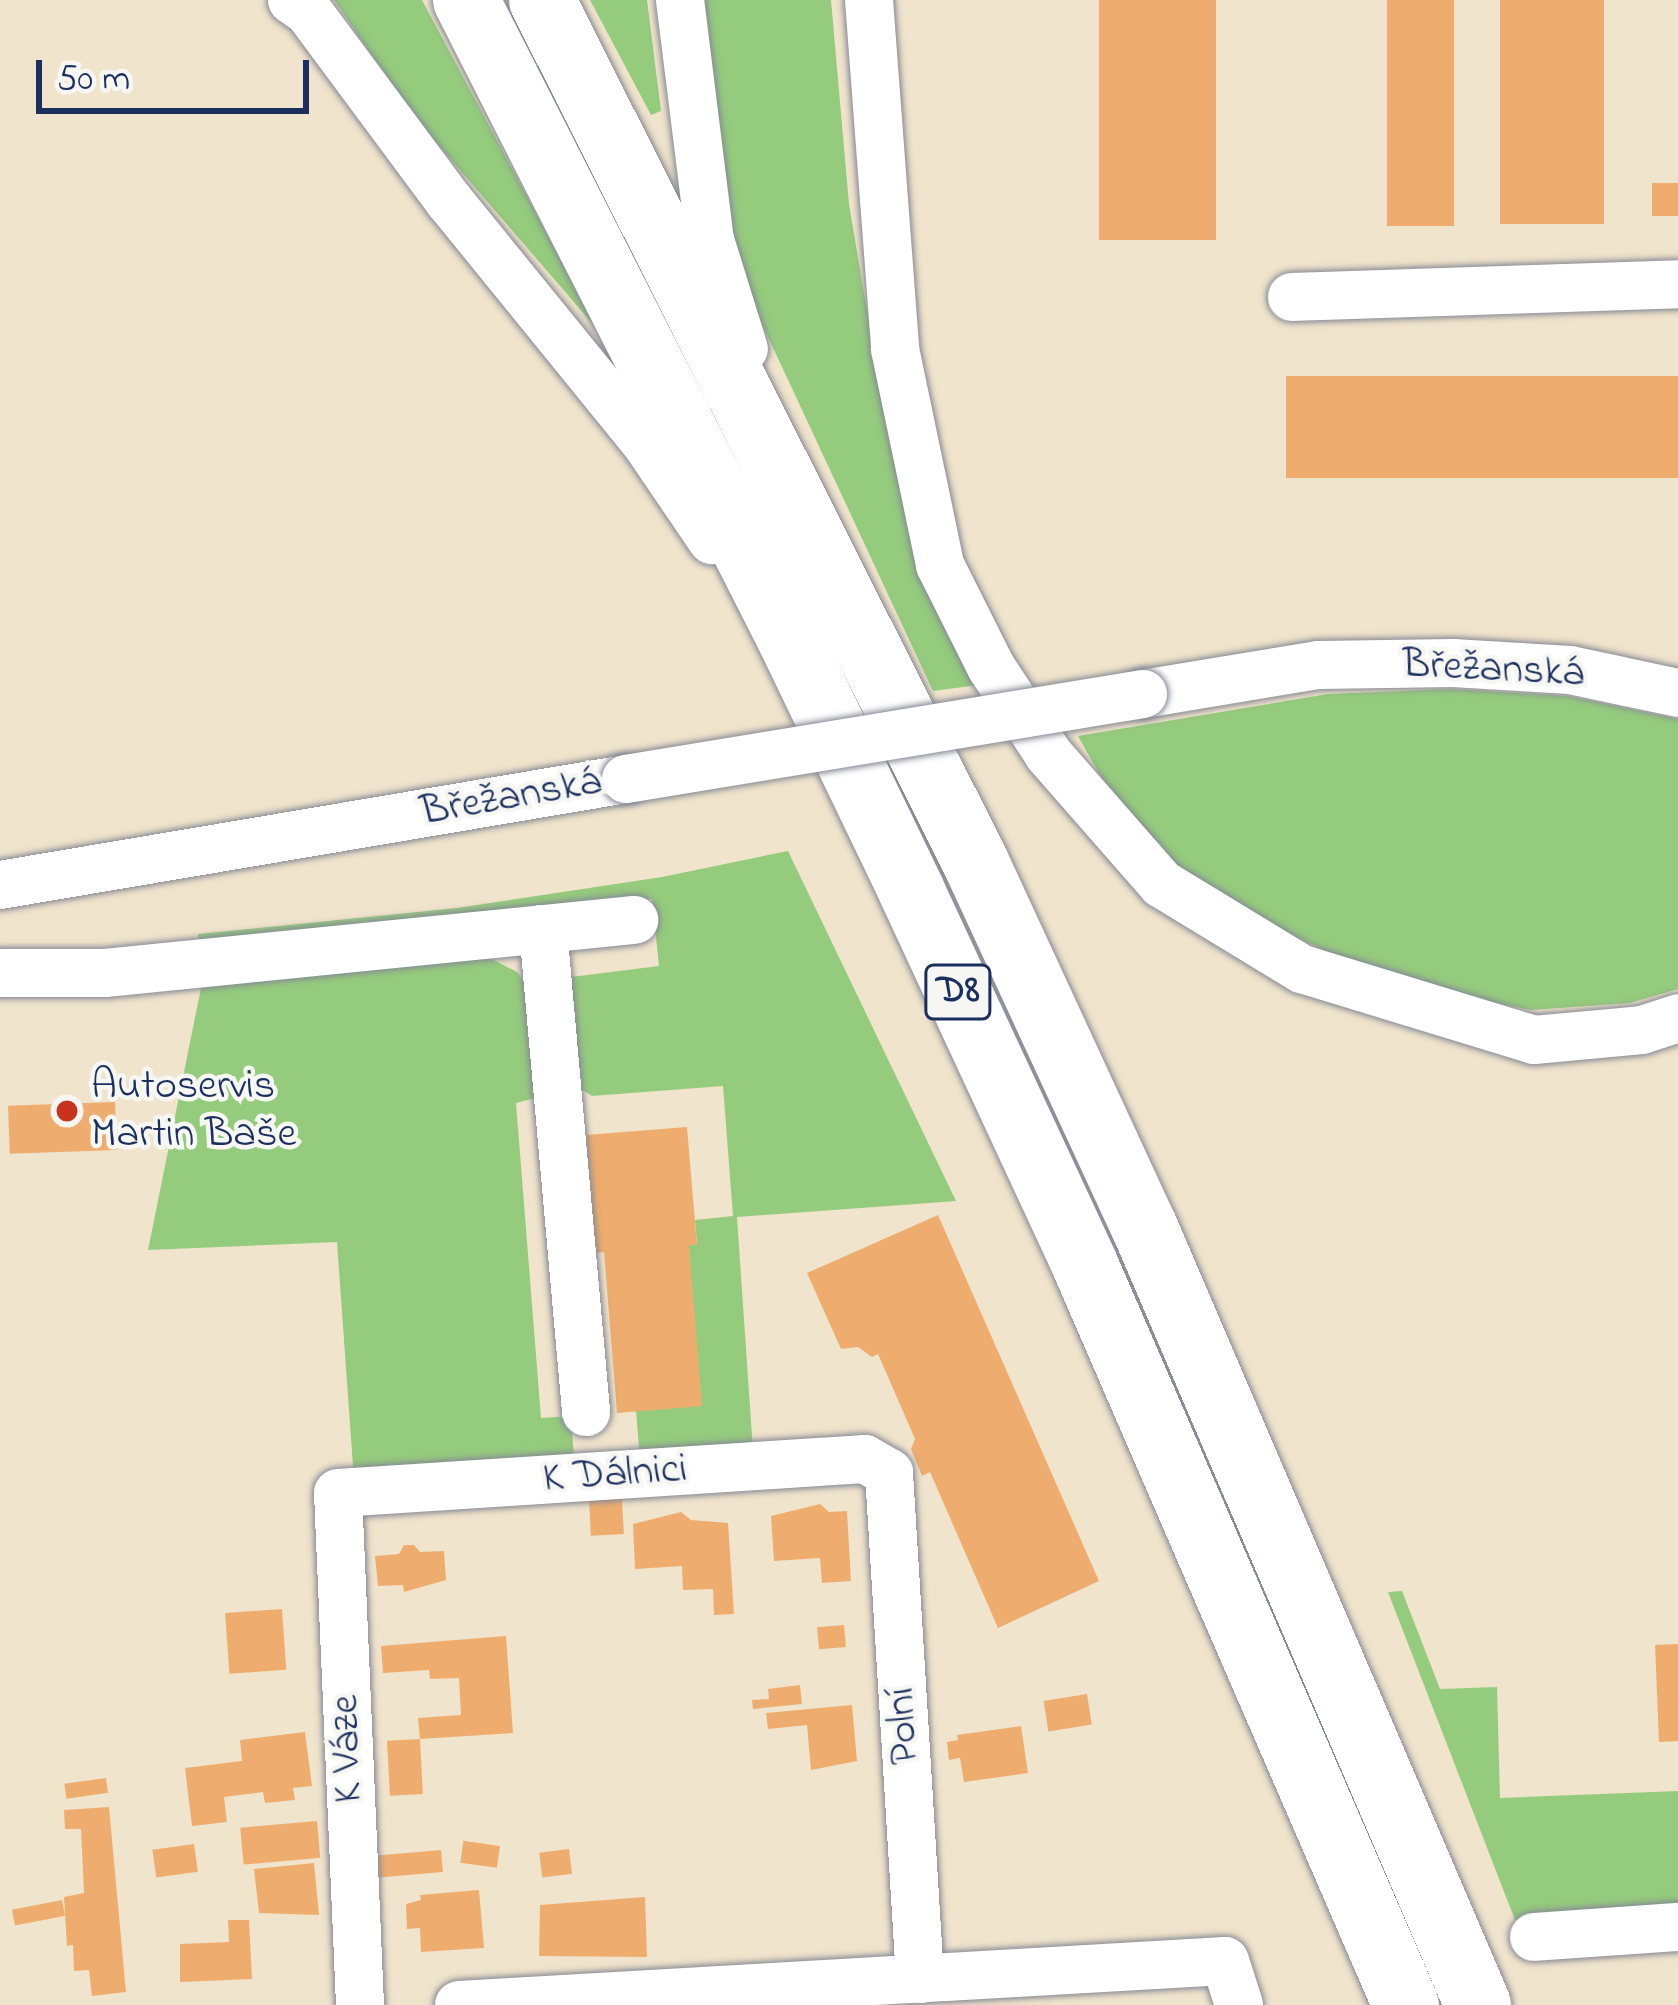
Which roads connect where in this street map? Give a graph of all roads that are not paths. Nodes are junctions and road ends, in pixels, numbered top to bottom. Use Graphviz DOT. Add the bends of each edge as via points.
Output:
graph roads {
  1 [pos="466,0"];
  2 [pos="542,0"];
  3 [pos="680,0"];
  4 [pos="868,0"];
  5 [pos="300,4"];
  6 [pos="1678,284"];
  7 [pos="1292,297"];
  8 [pos="784,473"];
  9 [pos="1678,693"];
  10 [pos="823,708"];
  11 [pos="0,885"];
  12 [pos="634,920"];
  13 [pos="543,929"];
  14 [pos="0,973"];
  15 [pos="1678,1018"];
  16 [pos="586,1412"];
  17 [pos="889,1473"];
  18 [pos="338,1492"];
  19 [pos="1678,1927"];
  20 [pos="1534,1937"];
  21 [pos="920,1979"];
  22 [pos="1232,1983"];
  23 [pos="360,2005"];
  24 [pos="459,2005"];
  25 [pos="1406,2005"];
  26 [pos="1478,2005"];
  1 -- 10 [label="highway, D8"];
  2 -- 8 [label="highway, D8"];
  3 -- 8 [label="street" via="710,240"];
  4 -- 15 [label="street" via="895,349 940,565 991,667 1049,755 1162,884 1302,969 1534,1040 1642,1030"];
  5 -- 10 [label="street" via="648,446"];
  6 -- 7 [label="street"];
  8 -- 26 [label="highway, D8" via="1144,1226"];
  9 -- 11 [label="street, Břežanská, bridge" via="1570,670 1318,665"];
  10 -- 25 [label="highway, D8" via="1085,1265"];
  12 -- 13 [label="street"];
  13 -- 14 [label="street" via="105,973"];
  13 -- 16 [label="street"];
  17 -- 18 [label="street, K Dálnici" via="865,1459"];
  17 -- 21 [label="street, Polní"];
  18 -- 23 [label="street, K Váze"];
  19 -- 20 [label="street"];
  21 -- 22 [label="street"];
  21 -- 24 [label="street"];
}
